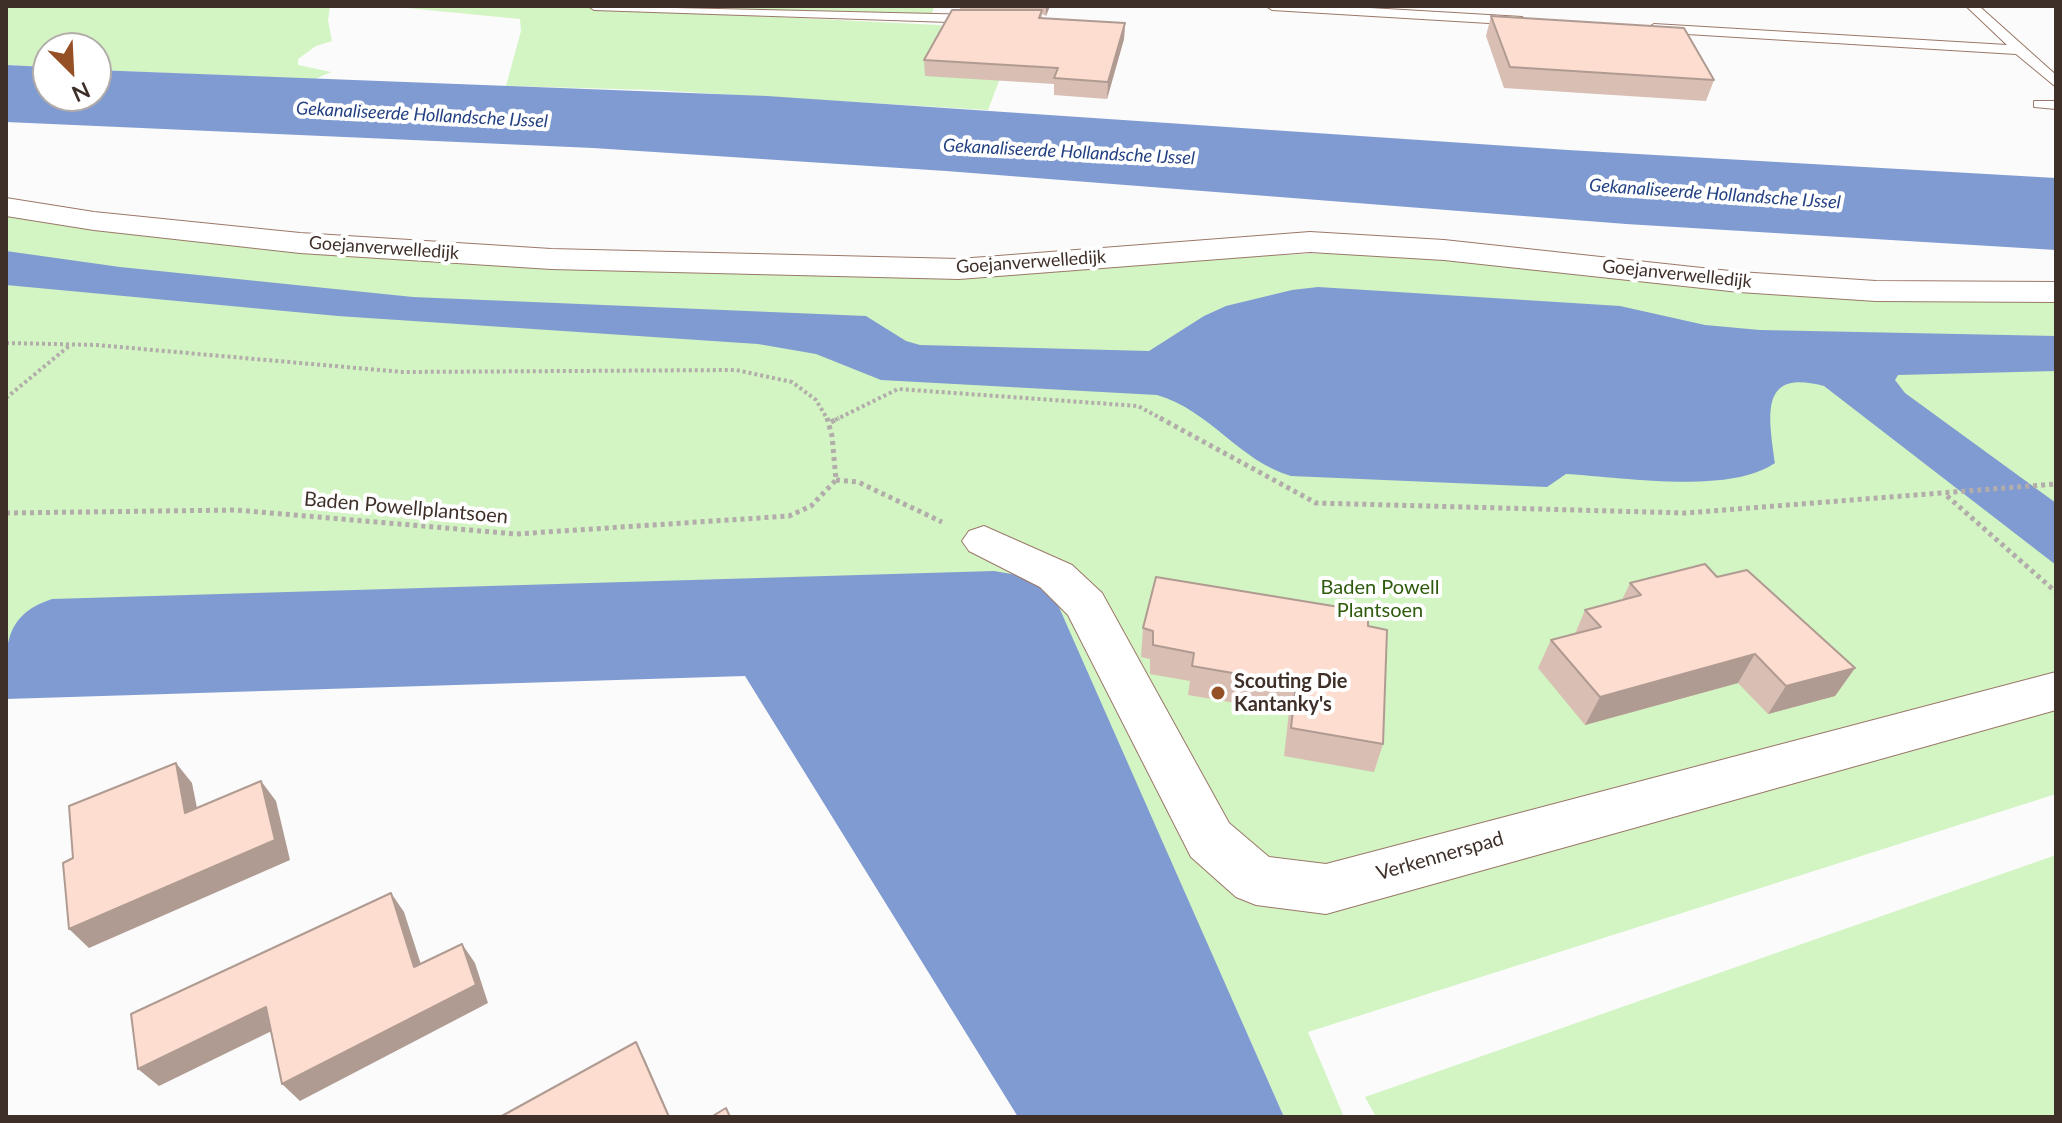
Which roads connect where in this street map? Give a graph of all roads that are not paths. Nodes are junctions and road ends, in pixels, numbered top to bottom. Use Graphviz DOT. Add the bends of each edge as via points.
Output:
graph roads {
  1 [pos="594,6"];
  2 [pos="1272,6"];
  3 [pos="1972,6"];
  4 [pos="994,20"];
  5 [pos="1538,22"];
  6 [pos="1631,27"];
  7 [pos="2019,50"];
  8 [pos="2056,83"];
  9 [pos="2039,104"];
  10 [pos="2056,105"];
  11 [pos="6,207"];
  12 [pos="2056,292"];
  13 [pos="984,541"];
  14 [pos="2056,691"];
  1 -- 4 [label="lane"];
  2 -- 5 [label="lane"];
  3 -- 7 [label="lane"];
  6 -- 7 [label="lane"];
  7 -- 8 [label="lane"];
  9 -- 10 [label="lane"];
  11 -- 12 [label="street, Goejanverwelledijk" via="300,243 551,259 959,269 1310,242 1459,251 1739,282 1876,291"];
  13 -- 14 [label="street, Verkennerspad" via="1056,576 1086,605 1210,840 1256,880 1270,882 1326,889"];
}
